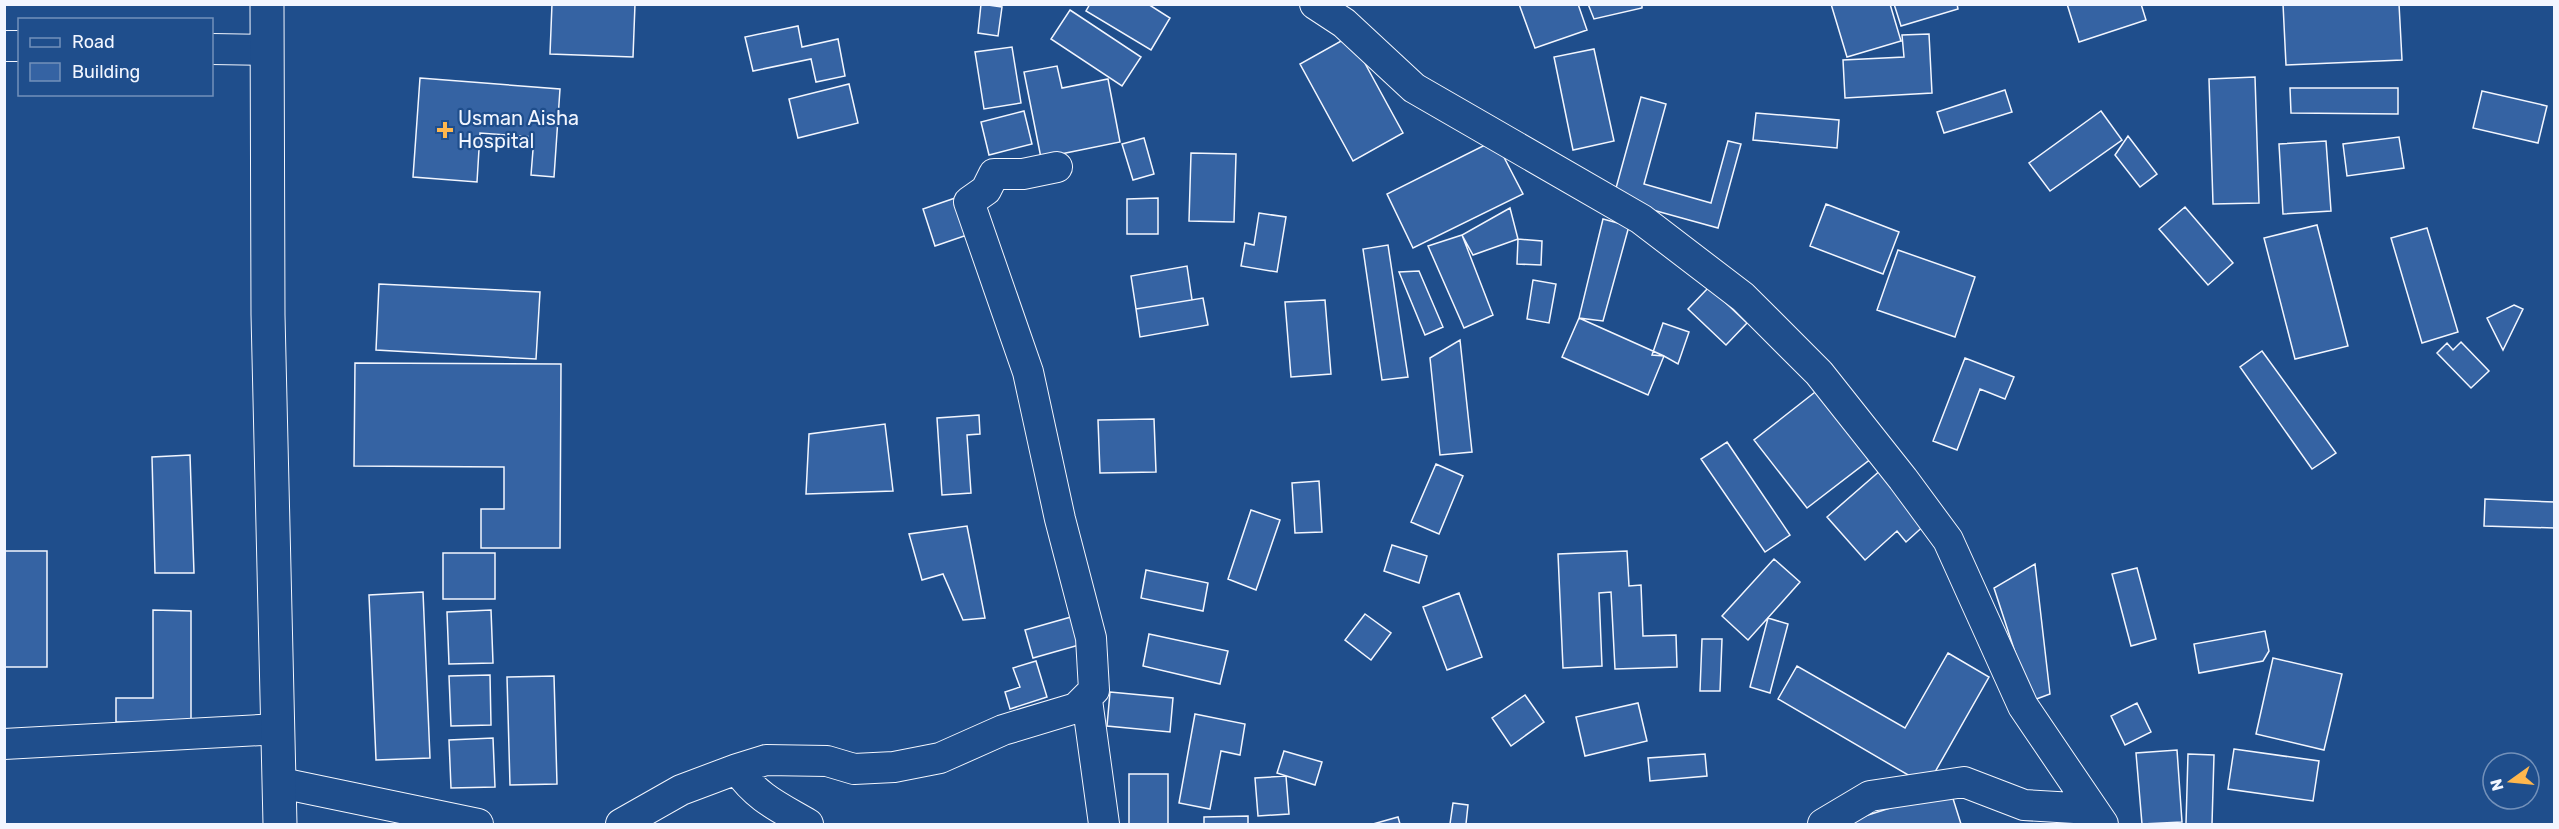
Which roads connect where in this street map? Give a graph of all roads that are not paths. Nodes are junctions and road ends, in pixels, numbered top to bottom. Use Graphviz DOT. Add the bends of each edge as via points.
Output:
graph roads {
  1 [pos="267,4"];
  2 [pos="1315,4"];
  3 [pos="213,49"];
  4 [pos="267,50"];
  5 [pos="1057,167"];
  6 [pos="1087,700"];
  7 [pos="279,729"];
  8 [pos="4,744"];
  9 [pos="736,770"];
  10 [pos="281,783"];
  11 [pos="2097,817"];
  12 [pos="280,825"];
  13 [pos="478,825"];
  14 [pos="621,825"];
  15 [pos="808,825"];
  16 [pos="1104,825"];
  17 [pos="1823,825"];
  1 -- 4 [label="highway"];
  2 -- 11 [label="street" via="1344,23 1414,88 1641,219 1743,297 1819,374 1948,540 2023,706"];
  3 -- 4 [label="street"];
  4 -- 7 [label="highway" via="268,315"];
  5 -- 6 [label="street" via="1023,174 994,174 986,190 969,202 1028,372 1091,638 1094,690"];
  6 -- 9 [label="street" via="1076,708 1003,730 940,758 894,767 854,769 827,761 766,760"];
  6 -- 16 [label="street"];
  7 -- 8 [label="street"];
  7 -- 10 [label="highway"];
  9 -- 14 [label="street" via="681,790"];
  9 -- 15 [label="street" via="749,787 771,804"];
  10 -- 12 [label="highway"];
  10 -- 13 [label="street"];
  11 -- 17 [label="street" via="2024,805 1964,782 1870,796"];
}
